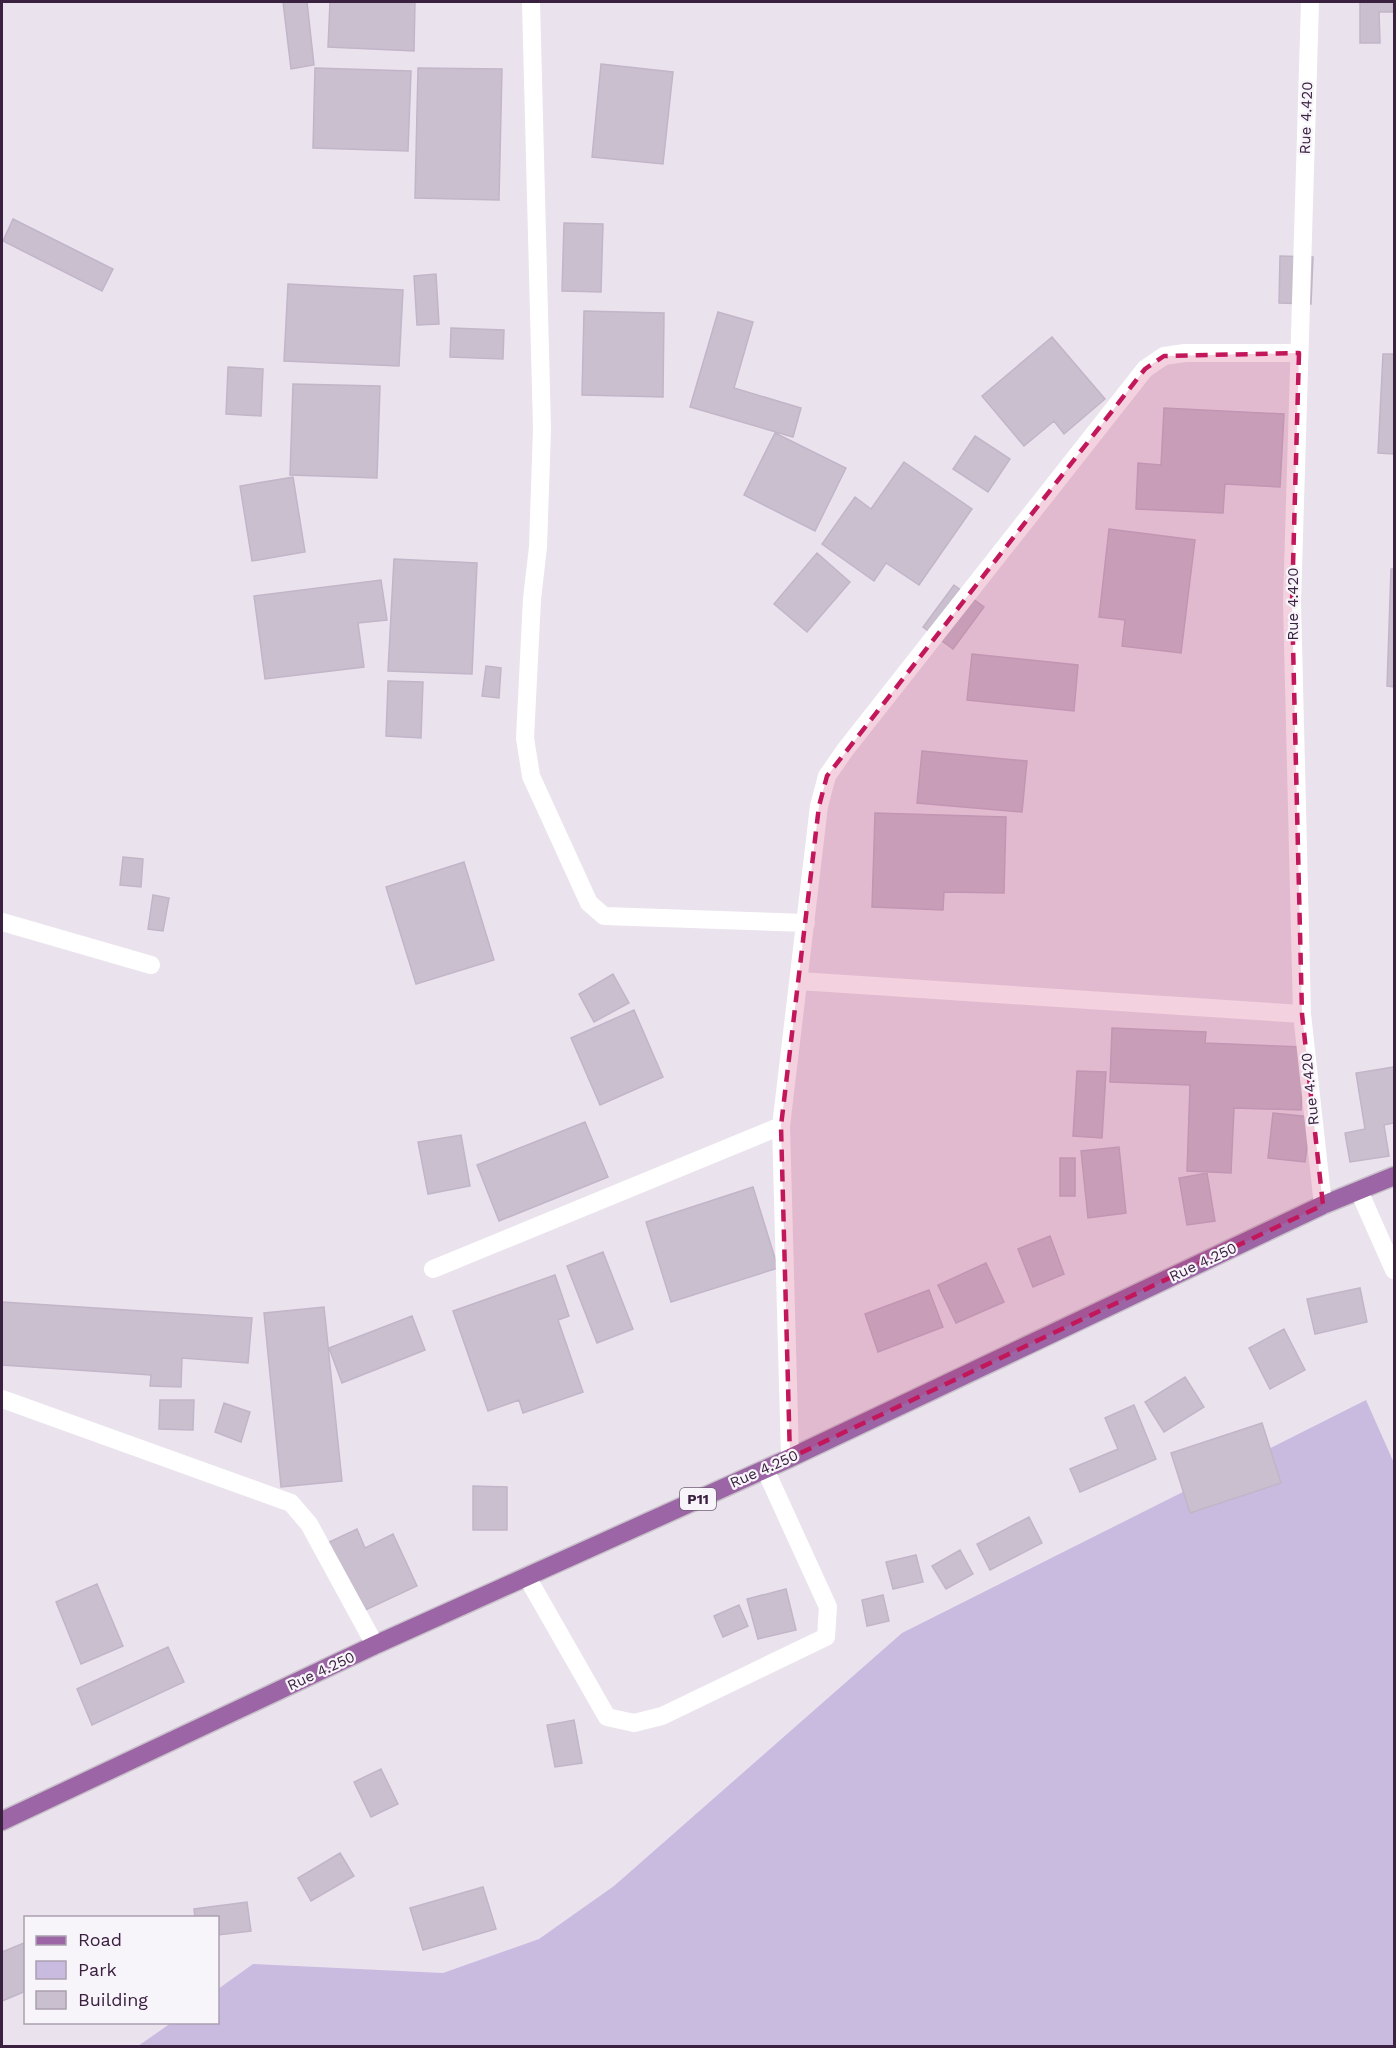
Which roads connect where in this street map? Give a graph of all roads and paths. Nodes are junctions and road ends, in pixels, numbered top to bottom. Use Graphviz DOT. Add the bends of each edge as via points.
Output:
graph roads {
  1 [pos="531,2"];
  2 [pos="1310,2"];
  3 [pos="1299,353"];
  4 [pos="2,922"];
  5 [pos="806,923"];
  6 [pos="151,965"];
  7 [pos="800,981"];
  8 [pos="1302,1014"];
  9 [pos="782,1126"];
  10 [pos="1395,1176"];
  11 [pos="1359,1191"];
  12 [pos="1323,1205"];
  13 [pos="433,1269"];
  14 [pos="1395,1270"];
  15 [pos="2,1398"];
  16 [pos="790,1458"];
  17 [pos="765,1469"];
  18 [pos="528,1577"];
  19 [pos="375,1645"];
  20 [pos="2,1821"];
  1 -- 5 [label="street" via="542,429 525,738 531,776 589,903 604,916"];
  2 -- 3 [label="street, Rue 4.420"];
  3 -- 5 [label="street" via="1185,353 1164,356 1145,369 827,776 819,806"];
  3 -- 8 [label="street, Rue 4.420" via="1292,602"];
  4 -- 6 [label="street"];
  5 -- 7 [label="street"];
  7 -- 8 [label="street"];
  7 -- 9 [label="street"];
  8 -- 12 [label="street, Rue 4.420"];
  9 -- 13 [label="street"];
  9 -- 16 [label="street"];
  10 -- 11 [label="main road, Rue 4.250 / P11"];
  11 -- 12 [label="main road, Rue 4.250 / P11"];
  11 -- 14 [label="street"];
  12 -- 16 [label="main road, Rue 4.250 / P11"];
  15 -- 19 [label="street" via="291,1503 309,1524"];
  16 -- 17 [label="main road, Rue 4.250 / P11"];
  17 -- 18 [label="main road, Rue 4.250 / P11"];
  17 -- 18 [label="street" via="828,1607 826,1637 662,1716 634,1724 607,1717"];
  18 -- 19 [label="main road, Rue 4.250 / P11"];
  19 -- 20 [label="main road, Rue 4.250 / P11"];
}
